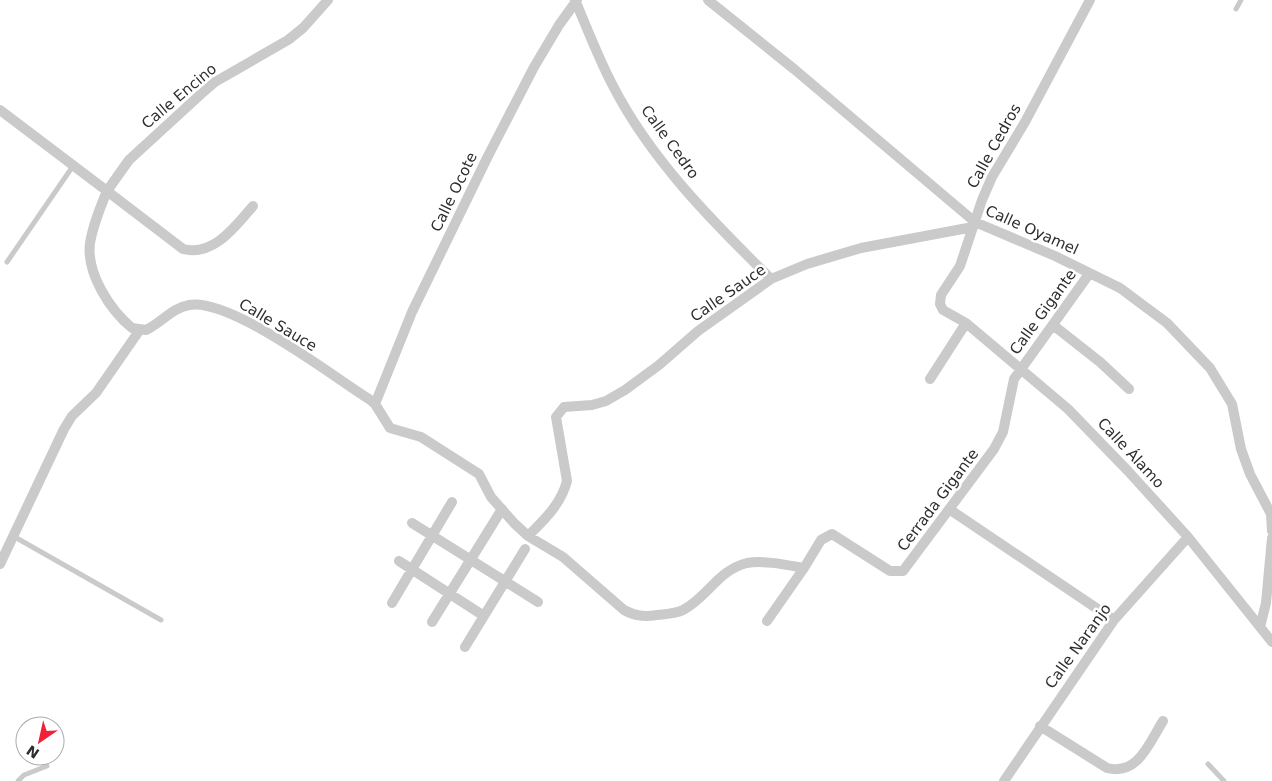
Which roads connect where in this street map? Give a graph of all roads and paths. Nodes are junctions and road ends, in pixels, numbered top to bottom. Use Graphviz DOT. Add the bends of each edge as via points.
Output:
graph roads {
  1 [pos="328,0"];
  2 [pos="708,0"];
  3 [pos="1090,0"];
  4 [pos="1241,0"];
  5 [pos="576,1"];
  6 [pos="1236,9"];
  7 [pos="0,110"];
  8 [pos="73,166"];
  9 [pos="107,191"];
  10 [pos="253,206"];
  11 [pos="974,224"];
  12 [pos="6,262"];
  13 [pos="1090,274"];
  14 [pos="771,279"];
  15 [pos="943,310"];
  16 [pos="966,323"];
  17 [pos="1054,325"];
  18 [pos="139,330"];
  19 [pos="1020,368"];
  20 [pos="930,379"];
  21 [pos="1129,388"];
  22 [pos="375,404"];
  23 [pos="452,502"];
  24 [pos="502,509"];
  25 [pos="949,509"];
  26 [pos="1272,514"];
  27 [pos="412,523"];
  28 [pos="1272,531"];
  29 [pos="432,535"];
  30 [pos="13,536"];
  31 [pos="528,536"];
  32 [pos="1188,538"];
  33 [pos="1272,538"];
  34 [pos="525,549"];
  35 [pos="471,559"];
  36 [pos="399,561"];
  37 [pos="0,564"];
  38 [pos="804,568"];
  39 [pos="411,570"];
  40 [pos="506,581"];
  41 [pos="449,594"];
  42 [pos="538,602"];
  43 [pos="392,603"];
  44 [pos="484,616"];
  45 [pos="161,620"];
  46 [pos="1114,620"];
  47 [pos="432,622"];
  48 [pos="767,622"];
  49 [pos="1260,627"];
  50 [pos="1272,642"];
  51 [pos="465,647"];
  52 [pos="1162,721"];
  53 [pos="1040,726"];
  54 [pos="1208,764"];
  55 [pos="46,766"];
  56 [pos="18,781"];
  57 [pos="1004,781"];
  58 [pos="1224,781"];
  1 -- 9 [label="street, Calle Encino" via="304,28 288,40 215,82 201,94 129,160"];
  2 -- 11 [label="street, Calle Oyamel" via="802,75"];
  3 -- 11 [label="street, Calle Cedros" via="992,177"];
  4 -- 6 [label="lane"];
  5 -- 14 [label="street, Calle Cedro" via="613,85 645,136 704,212"];
  5 -- 22 [label="street, Calle Ocote" via="534,67 488,156 412,312"];
  7 -- 8 [label="street"];
  8 -- 9 [label="street"];
  8 -- 12 [label="lane"];
  9 -- 10 [label="street" via="183,249 194,252 209,248 232,231"];
  9 -- 18 [label="street" via="90,244 91,261 108,300 127,324"];
  11 -- 13 [label="street, Calle Oyamel" via="1055,256"];
  11 -- 14 [label="street, Calle Sauce" via="861,248"];
  11 -- 15 [label="street, Calle Cedros" via="960,266 941,294"];
  13 -- 17 [label="street, Calle Gigante"];
  13 -- 26 [label="street, Calle Oyamel" via="1120,288 1146,306 1190,344 1210,368 1232,404 1247,468"];
  14 -- 31 [label="street, Calle Sauce" via="698,331 625,390 592,405 564,407 556,417 568,481 549,515"];
  15 -- 16 [label="street, Calle Álamo"];
  16 -- 19 [label="street, Calle Álamo"];
  16 -- 20 [label="street"];
  17 -- 19 [label="street, Calle Gigante"];
  17 -- 21 [label="street"];
  18 -- 22 [label="street, Calle Sauce" via="153,327 178,308 198,304 219,309 257,326"];
  18 -- 30 [label="street" via="96,393 72,416 64,429"];
  19 -- 25 [label="street, Cerrada Gigante" via="1012,384 999,441"];
  19 -- 32 [label="street, Calle Álamo" via="1068,409"];
  22 -- 24 [label="street, Calle Sauce" via="390,428 413,434 435,445 479,474 491,497"];
  23 -- 29 [label="street"];
  24 -- 31 [label="street, Calle Sauce"];
  24 -- 35 [label="street"];
  25 -- 38 [label="street, Cerrada Gigante" via="907,567 897,572 890,571 832,534 821,540"];
  25 -- 46 [label="street"];
  26 -- 28 [label="street, Calle Oyamel"];
  27 -- 29 [label="street"];
  29 -- 35 [label="street"];
  29 -- 39 [label="street"];
  30 -- 37 [label="street"];
  30 -- 45 [label="lane"];
  31 -- 38 [label="street, Calle Sauce" via="562,557 633,615 683,610 729,570 747,563"];
  32 -- 46 [label="street, Calle Naranjo"];
  32 -- 49 [label="street, Calle Álamo"];
  33 -- 49 [label="street"];
  34 -- 40 [label="street"];
  35 -- 40 [label="street"];
  35 -- 41 [label="street"];
  36 -- 39 [label="street"];
  38 -- 48 [label="street"];
  39 -- 41 [label="street"];
  39 -- 43 [label="street"];
  40 -- 42 [label="street"];
  40 -- 44 [label="street"];
  41 -- 44 [label="street"];
  41 -- 47 [label="street"];
  44 -- 51 [label="street"];
  46 -- 53 [label="street, Calle Naranjo"];
  49 -- 50 [label="street, Calle Álamo"];
  52 -- 53 [label="street" via="1136,762 1128,769 1115,770"];
  53 -- 57 [label="street, Calle Naranjo"];
  54 -- 58 [label="lane"];
  55 -- 56 [label="lane"];
}
